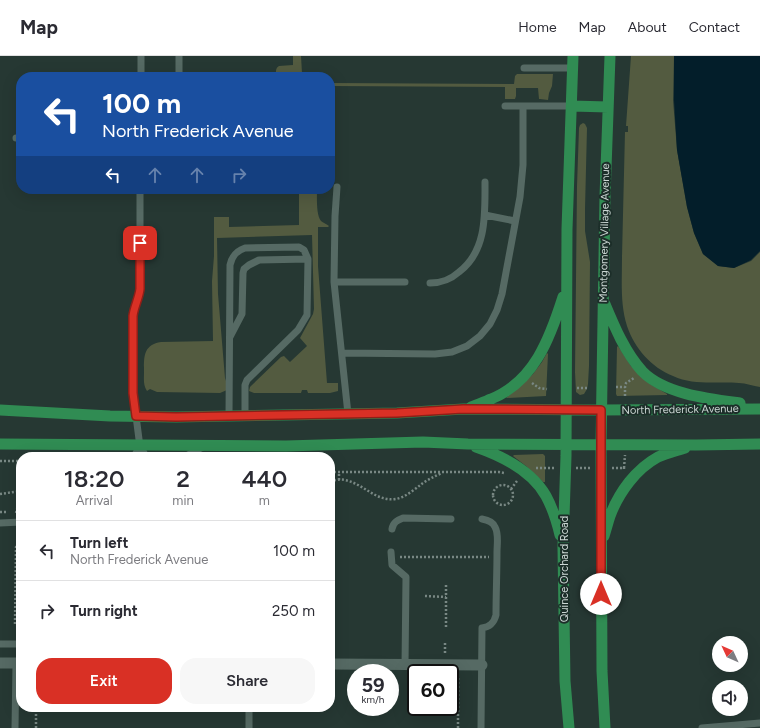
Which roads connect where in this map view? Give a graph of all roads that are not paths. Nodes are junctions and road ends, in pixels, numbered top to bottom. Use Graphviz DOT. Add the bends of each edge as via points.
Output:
graph roads {
  1 [pos="141,56"];
  2 [pos="179,56"];
  3 [pos="573,56"];
  4 [pos="610,56"];
  5 [pos="524,68"];
  6 [pos="573,68"];
  7 [pos="141,72"];
  8 [pos="179,72"];
  9 [pos="505,106"];
  10 [pos="524,106"];
  11 [pos="572,106"];
  12 [pos="608,107"];
  13 [pos="485,182"];
  14 [pos="337,187"];
  15 [pos="140,194"];
  16 [pos="485,216"];
  17 [pos="515,221"];
  18 [pos="308,259"];
  19 [pos="334,282"];
  20 [pos="405,282"];
  21 [pos="430,282"];
  22 [pos="566,287"];
  23 [pos="603,299"];
  24 [pos="229,338"];
  25 [pos="342,353"];
  26 [pos="760,405"];
  27 [pos="463,409"];
  28 [pos="760,409"];
  29 [pos="0,410"];
  30 [pos="566,410"];
  31 [pos="601,410"];
  32 [pos="348,414"];
  33 [pos="245,415"];
  34 [pos="136,416"];
  35 [pos="229,416"];
  36 [pos="0,444"];
  37 [pos="468,444"];
  38 [pos="566,444"];
  39 [pos="601,444"];
  40 [pos="760,444"];
  41 [pos="696,445"];
  42 [pos="205,446"];
  43 [pos="140,452"];
  44 [pos="194,452"];
  45 [pos="451,519"];
  46 [pos="482,519"];
  47 [pos="16,522"];
  48 [pos="0,523"];
  49 [pos="392,529"];
  50 [pos="564,548"];
  51 [pos="601,548"];
  52 [pos="391,555"];
  53 [pos="0,644"];
  54 [pos="16,644"];
  55 [pos="0,662"];
  56 [pos="16,663"];
  57 [pos="335,664"];
  58 [pos="405,665"];
  59 [pos="482,665"];
  60 [pos="16,706"];
  61 [pos="249,712"];
  62 [pos="760,723"];
  63 [pos="15,728"];
  64 [pos="249,728"];
  65 [pos="481,728"];
  66 [pos="569,728"];
  67 [pos="605,728"];
  68 [pos="702,728"];
  1 -- 7 [label="lane"];
  2 -- 8 [label="lane"];
  3 -- 6 [label="main road"];
  4 -- 12 [label="main road, Montgomery Village Avenue"];
  5 -- 6 [label="lane"];
  6 -- 11 [label="main road"];
  9 -- 10 [label="lane"];
  10 -- 11 [label="lane"];
  10 -- 17 [label="lane" via="522,176"];
  11 -- 12 [label="main road"];
  11 -- 22 [label="main road"];
  12 -- 23 [label="main road, Montgomery Village Avenue"];
  13 -- 16 [label="lane"];
  14 -- 19 [label="lane"];
  15 -- 34 [label="lane" via="140,289 133,316 133,393"];
  16 -- 17 [label="lane"];
  16 -- 21 [label="lane" via="480,240 468,264 446,281"];
  17 -- 25 [label="lane" via="497,310 490,324 467,346 452,352 435,354"];
  18 -- 24 [label="lane" via="259,260 249,264 243,273 242,314"];
  18 -- 24 [label="lane" via="304,250 297,247 248,247 235,253 230,265"];
  18 -- 33 [label="lane" via="307,315 298,330 247,380"];
  19 -- 20 [label="lane"];
  19 -- 25 [label="lane"];
  22 -- 27 [label="main road" via="545,346 525,376 507,391 492,399"];
  22 -- 30 [label="main road"];
  23 -- 26 [label="main road" via="614,326 643,372 681,392 716,400"];
  23 -- 31 [label="main road, Montgomery Village Avenue"];
  24 -- 35 [label="lane"];
  25 -- 32 [label="lane"];
  27 -- 30 [label="main road, North Frederick Avenue"];
  27 -- 32 [label="main road, North Frederick Avenue"];
  28 -- 31 [label="main road, North Frederick Avenue"];
  29 -- 34 [label="main road, North Frederick Avenue"];
  30 -- 31 [label="main road, North Frederick Avenue"];
  30 -- 38 [label="main road, Quince Orchard Road"];
  31 -- 39 [label="main road"];
  32 -- 33 [label="main road, North Frederick Avenue"];
  33 -- 35 [label="main road, North Frederick Avenue"];
  34 -- 35 [label="main road, North Frederick Avenue"];
  34 -- 43 [label="lane"];
  36 -- 43 [label="main road"];
  37 -- 38 [label="main road"];
  37 -- 42 [label="main road" via="422,442"];
  37 -- 50 [label="main road" via="516,465 534,480 546,495 554,513"];
  38 -- 39 [label="main road"];
  38 -- 50 [label="main road, Quince Orchard Road"];
  39 -- 41 [label="main road"];
  39 -- 51 [label="main road"];
  40 -- 41 [label="main road"];
  41 -- 51 [label="main road" via="658,458 631,479 610,515"];
  42 -- 43 [label="main road"];
  42 -- 44 [label="lane"];
  45 -- 49 [label="lane" via="403,518 395,522"];
  46 -- 59 [label="lane" via="493,523 497,533 496,615 492,624 482,628"];
  47 -- 48 [label="lane"];
  50 -- 66 [label="main road, Quince Orchard Road" via="565,681"];
  51 -- 67 [label="main road"];
  52 -- 58 [label="lane" via="393,566 406,577"];
  53 -- 54 [label="lane"];
  55 -- 56 [label="street"];
  57 -- 58 [label="street"];
  58 -- 59 [label="street"];
  59 -- 65 [label="lane"];
  60 -- 63 [label="lane"];
  61 -- 64 [label="lane"];
  62 -- 68 [label="lane"];
}
